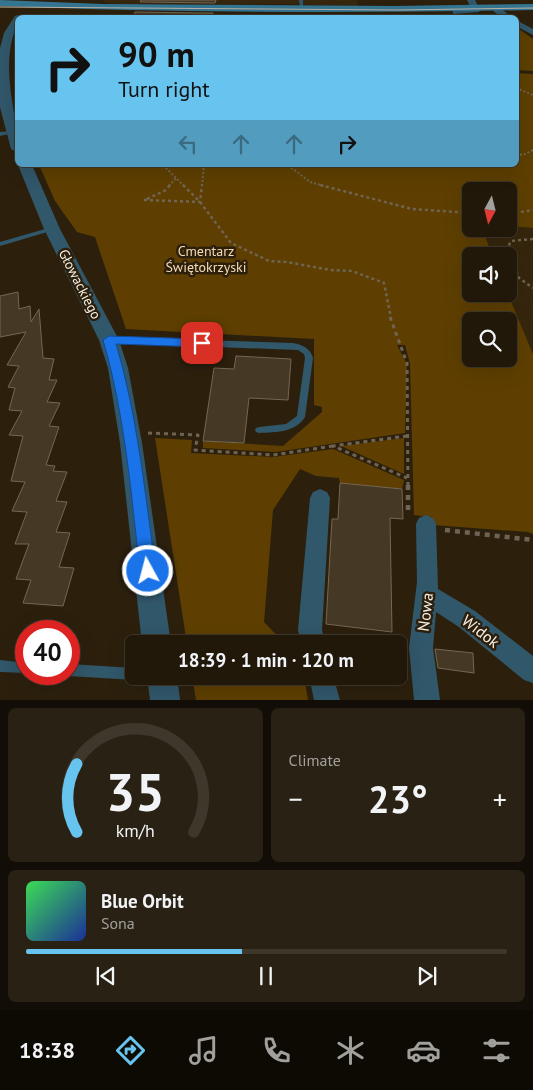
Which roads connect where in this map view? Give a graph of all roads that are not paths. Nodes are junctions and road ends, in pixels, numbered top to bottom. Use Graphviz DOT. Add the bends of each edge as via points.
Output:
graph roads {
  1 [pos="0,3"];
  2 [pos="91,3"];
  3 [pos="301,4"];
  4 [pos="473,4"];
  5 [pos="533,9"];
  6 [pos="0,11"];
  7 [pos="456,12"];
  8 [pos="21,13"];
  9 [pos="502,13"];
  10 [pos="15,24"];
  11 [pos="519,24"];
  12 [pos="533,33"];
  13 [pos="1,74"];
  14 [pos="6,133"];
  15 [pos="15,145"];
  16 [pos="25,167"];
  17 [pos="52,229"];
  18 [pos="0,244"];
  19 [pos="109,340"];
  20 [pos="259,430"];
  21 [pos="320,498"];
  22 [pos="426,526"];
  23 [pos="427,594"];
  24 [pos="156,635"];
  25 [pos="311,635"];
  26 [pos="0,666"];
  27 [pos="15,667"];
  28 [pos="80,671"];
  29 [pos="533,671"];
  30 [pos="125,673"];
  31 [pos="162,685"];
  32 [pos="323,685"];
  33 [pos="165,700"];
  34 [pos="327,700"];
  35 [pos="427,700"];
  1 -- 8 [label="main road"];
  2 -- 3 [label="main road"];
  2 -- 8 [label="main road"];
  3 -- 4 [label="main road"];
  4 -- 7 [label="street" via="473,11"];
  4 -- 9 [label="main road"];
  5 -- 9 [label="main road"];
  6 -- 8 [label="main road"];
  7 -- 8 [label="main road"];
  7 -- 9 [label="main road"];
  10 -- 13 [label="street" via="8,36"];
  11 -- 12 [label="street"];
  13 -- 14 [label="street"];
  14 -- 15 [label="street"];
  16 -- 17 [label="street, Głowackiego"];
  17 -- 18 [label="lane"];
  17 -- 19 [label="street, Głowackiego"];
  19 -- 20 [label="lane" via="304,349 309,358 301,417 286,428"];
  19 -- 24 [label="street, Głowackiego" via="121,381 130,432"];
  21 -- 25 [label="street"];
  22 -- 23 [label="street, Nowa"];
  23 -- 29 [label="street, Widok" via="467,619"];
  23 -- 35 [label="street, Nowa" via="421,648"];
  26 -- 27 [label="lane"];
  28 -- 30 [label="lane"];
  31 -- 33 [label="street"];
  32 -- 34 [label="street"];
}
